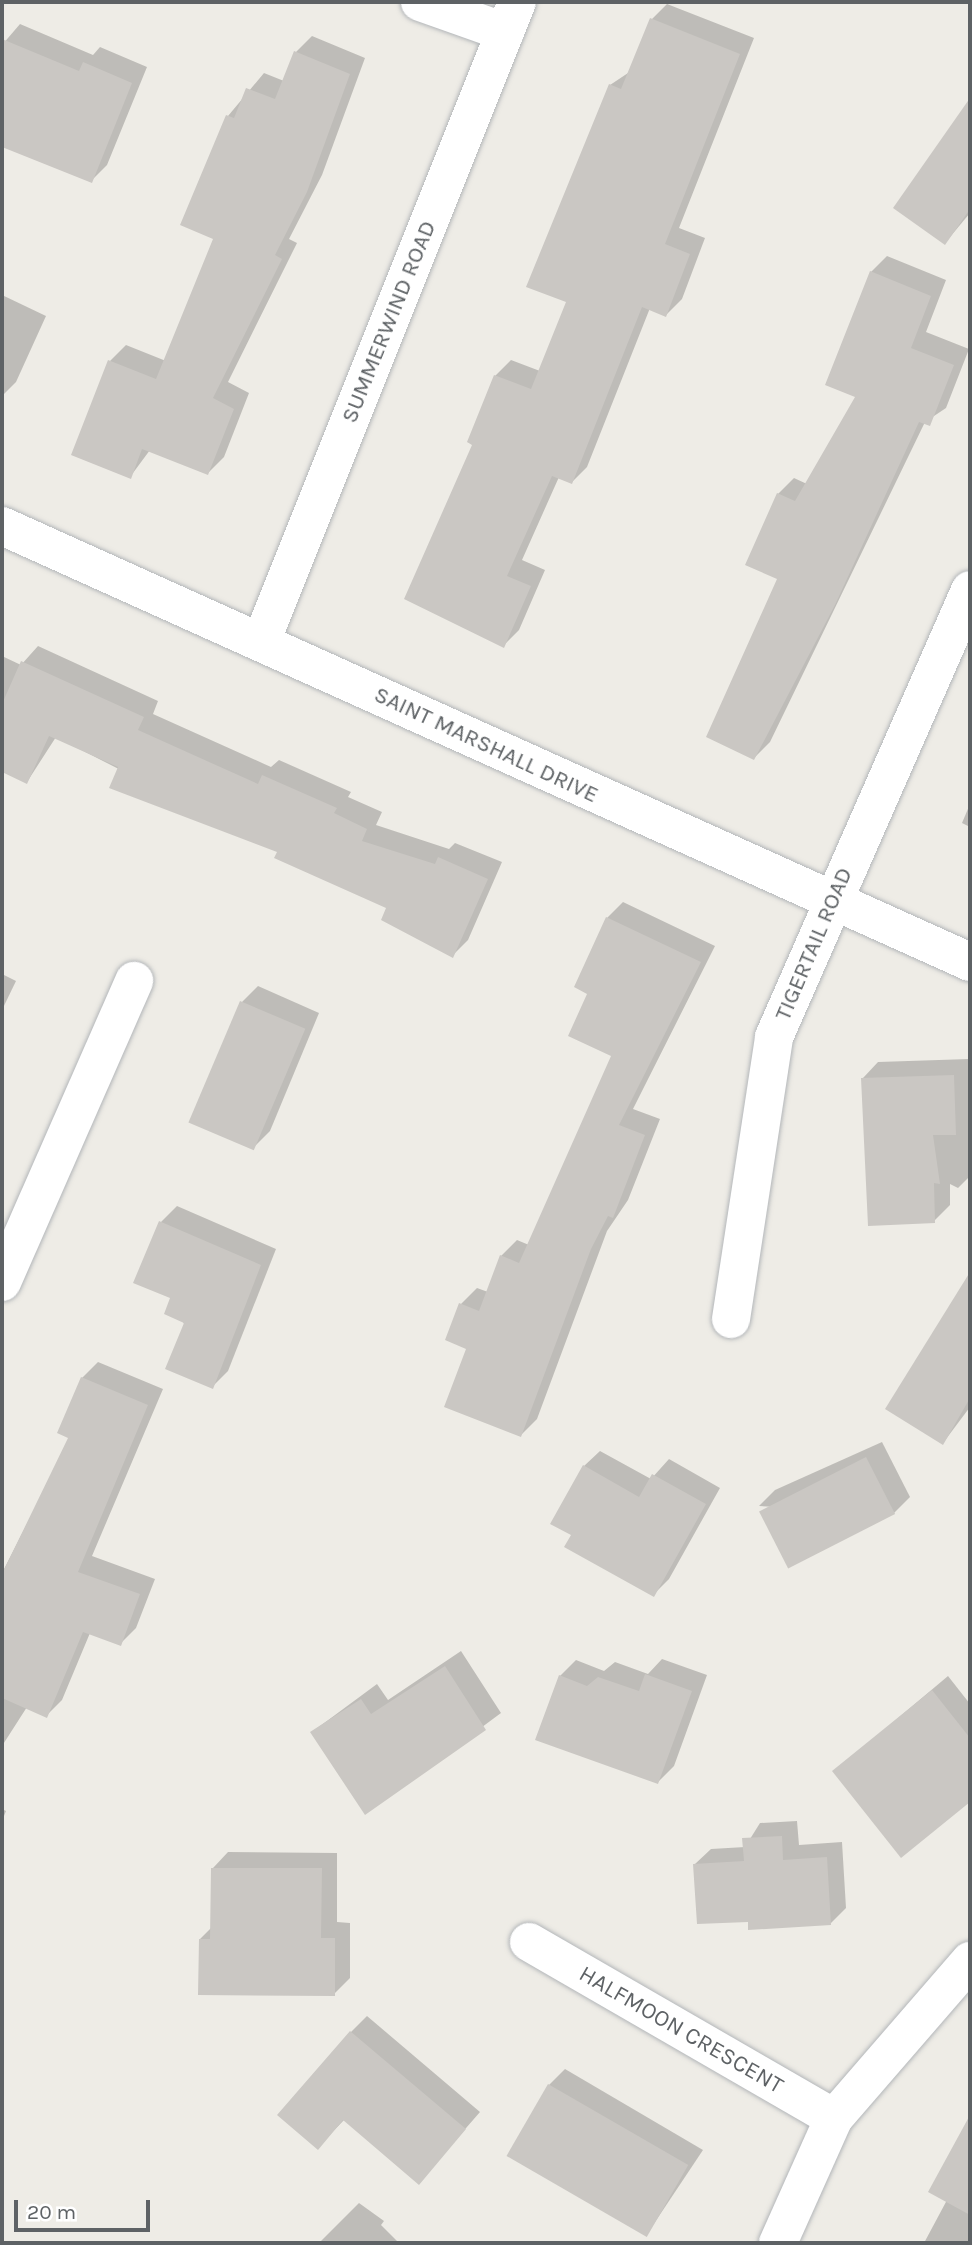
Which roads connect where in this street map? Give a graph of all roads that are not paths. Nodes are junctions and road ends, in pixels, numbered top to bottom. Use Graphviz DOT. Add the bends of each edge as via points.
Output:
graph roads {
  1 [pos="421,2"];
  2 [pos="511,17"];
  3 [pos="2,526"];
  4 [pos="970,590"];
  5 [pos="261,642"];
  6 [pos="831,903"];
  7 [pos="970,962"];
  8 [pos="134,981"];
  9 [pos="16,1205"];
  10 [pos="2,1282"];
  11 [pos="732,1320"];
  12 [pos="529,1942"];
  13 [pos="970,1961"];
  14 [pos="834,2118"];
  15 [pos="778,2243"];
  1 -- 2 [label="street"];
  2 -- 5 [label="street, SUMMERWIND ROAD"];
  3 -- 5 [label="street, SAINT MARSHALL DRIVE"];
  4 -- 6 [label="street, TIGERTAIL ROAD"];
  5 -- 6 [label="street, SAINT MARSHALL DRIVE"];
  6 -- 7 [label="street, SAINT MARSHALL DRIVE"];
  6 -- 11 [label="street, TIGERTAIL ROAD" via="775,1037"];
  8 -- 9 [label="street"];
  9 -- 10 [label="street"];
  12 -- 14 [label="street, HALFMOON CRESCENT"];
  13 -- 14 [label="street"];
  14 -- 15 [label="street"];
}
